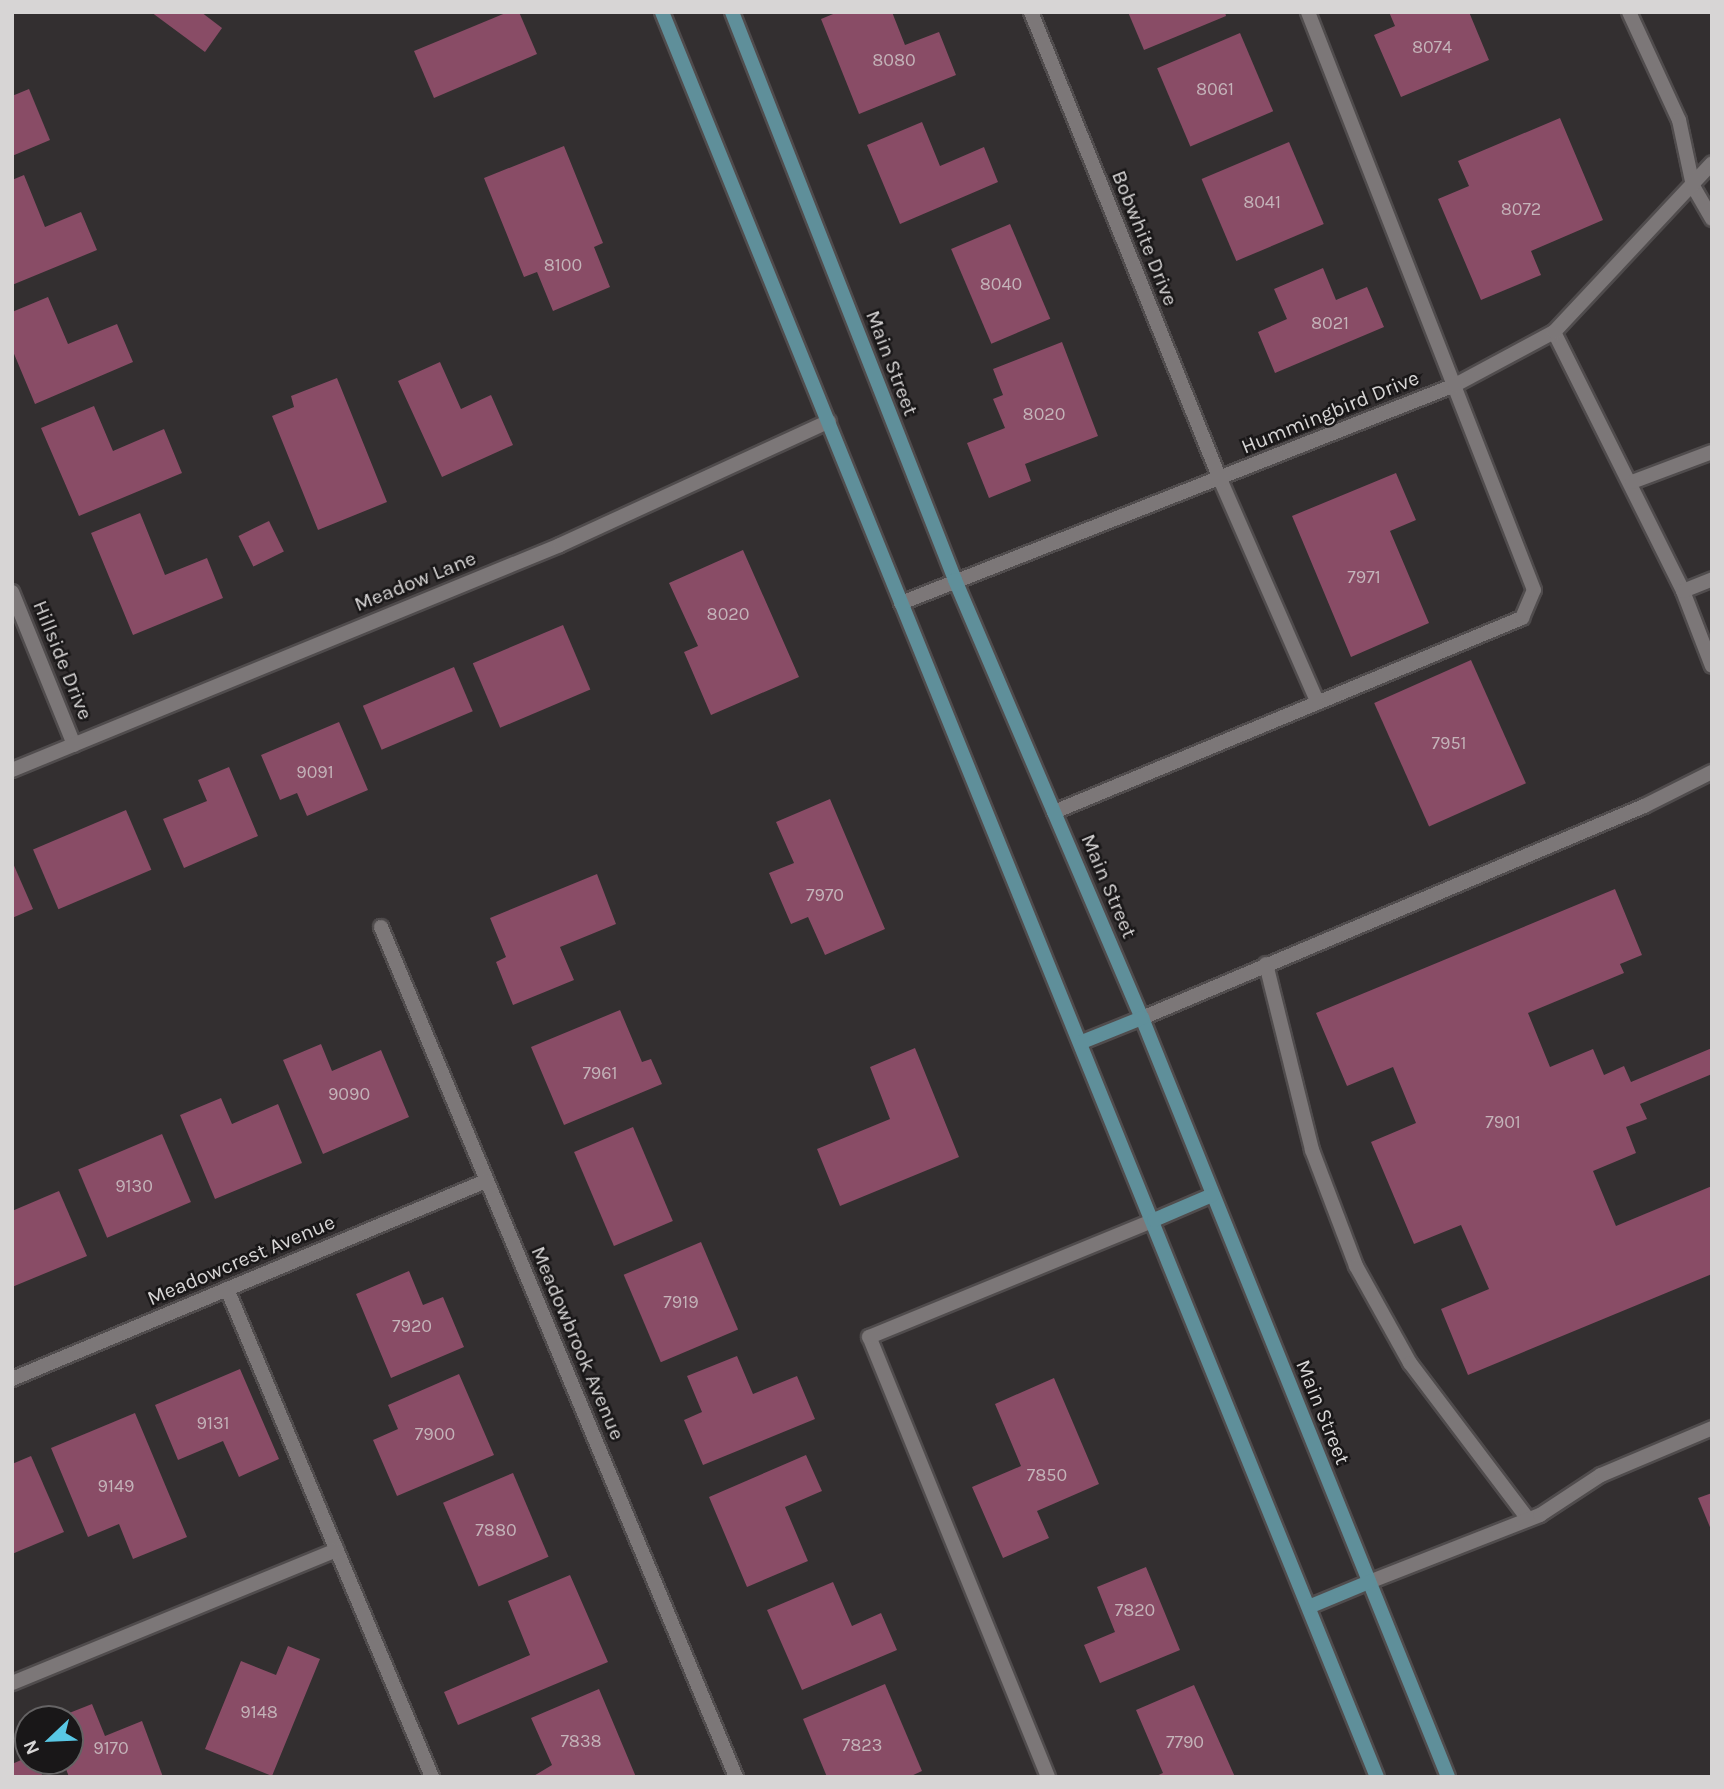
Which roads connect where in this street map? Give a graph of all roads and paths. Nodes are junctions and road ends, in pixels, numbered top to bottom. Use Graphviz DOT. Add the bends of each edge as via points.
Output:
graph roads {
  1 [pos="662,12"];
  2 [pos="732,12"];
  3 [pos="1031,12"];
  4 [pos="1308,12"];
  5 [pos="1629,12"];
  6 [pos="1712,163"];
  7 [pos="1693,186"];
  8 [pos="1712,219"];
  9 [pos="1554,332"];
  10 [pos="1455,384"];
  11 [pos="829,421"];
  12 [pos="1712,452"];
  13 [pos="1220,479"];
  14 [pos="1632,482"];
  15 [pos="1712,579"];
  16 [pos="955,580"];
  17 [pos="1683,591"];
  18 [pos="12,592"];
  19 [pos="901,603"];
  20 [pos="1712,666"];
  21 [pos="1318,703"];
  22 [pos="74,744"];
  23 [pos="12,770"];
  24 [pos="1712,772"];
  25 [pos="1054,812"];
  26 [pos="381,927"];
  27 [pos="1266,964"];
  28 [pos="1142,1018"];
  29 [pos="1082,1042"];
  30 [pos="486,1181"];
  31 [pos="1212,1195"];
  32 [pos="1154,1220"];
  33 [pos="227,1289"];
  34 [pos="12,1379"];
  35 [pos="1712,1428"];
  36 [pos="1528,1519"];
  37 [pos="337,1550"];
  38 [pos="1369,1582"];
  39 [pos="1311,1606"];
  40 [pos="12,1683"];
  41 [pos="432,1777"];
  42 [pos="736,1777"];
  43 [pos="1048,1777"];
  44 [pos="1377,1777"];
  45 [pos="1448,1777"];
  1 -- 11 [label="main road"];
  2 -- 16 [label="main road, Main Street"];
  3 -- 13 [label="street, Bobwhite Drive"];
  4 -- 10 [label="street"];
  5 -- 7 [label="street" via="1678,120"];
  6 -- 7 [label="street, Hummingbird Drive"];
  7 -- 8 [label="street"];
  7 -- 9 [label="street, Hummingbird Drive"];
  9 -- 10 [label="street, Hummingbird Drive"];
  9 -- 14 [label="street"];
  10 -- 13 [label="street, Hummingbird Drive"];
  10 -- 21 [label="street" via="1534,590 1521,618"];
  11 -- 19 [label="main road"];
  11 -- 22 [label="street, Meadow Lane" via="560,545"];
  12 -- 14 [label="street"];
  13 -- 16 [label="street, Hummingbird Drive"];
  13 -- 21 [label="street, Bobwhite Drive"];
  14 -- 17 [label="street"];
  15 -- 17 [label="street"];
  16 -- 19 [label="street, Hummingbird Drive"];
  16 -- 25 [label="main road, Main Street"];
  17 -- 20 [label="street"];
  18 -- 22 [label="street, Hillside Drive"];
  19 -- 29 [label="main road"];
  21 -- 25 [label="street"];
  22 -- 23 [label="street, Meadow Lane"];
  24 -- 27 [label="street" via="1644,806"];
  25 -- 28 [label="main road, Main Street"];
  26 -- 30 [label="street, Meadowbrook Avenue"];
  27 -- 28 [label="street"];
  27 -- 36 [label="street" via="1312,1150 1356,1266 1410,1363"];
  28 -- 29 [label="main road"];
  28 -- 31 [label="main road, Main Street"];
  29 -- 32 [label="main road"];
  30 -- 33 [label="street, Meadowcrest Avenue"];
  30 -- 42 [label="street, Meadowbrook Avenue"];
  31 -- 32 [label="main road"];
  31 -- 38 [label="main road, Main Street"];
  32 -- 39 [label="main road"];
  32 -- 43 [label="street" via="869,1337"];
  33 -- 34 [label="street, Meadowcrest Avenue"];
  33 -- 37 [label="street"];
  35 -- 36 [label="street" via="1601,1475"];
  36 -- 38 [label="street"];
  37 -- 40 [label="street"];
  37 -- 41 [label="street"];
  38 -- 39 [label="main road"];
  38 -- 45 [label="main road, Main Street"];
  39 -- 44 [label="main road"];
}
